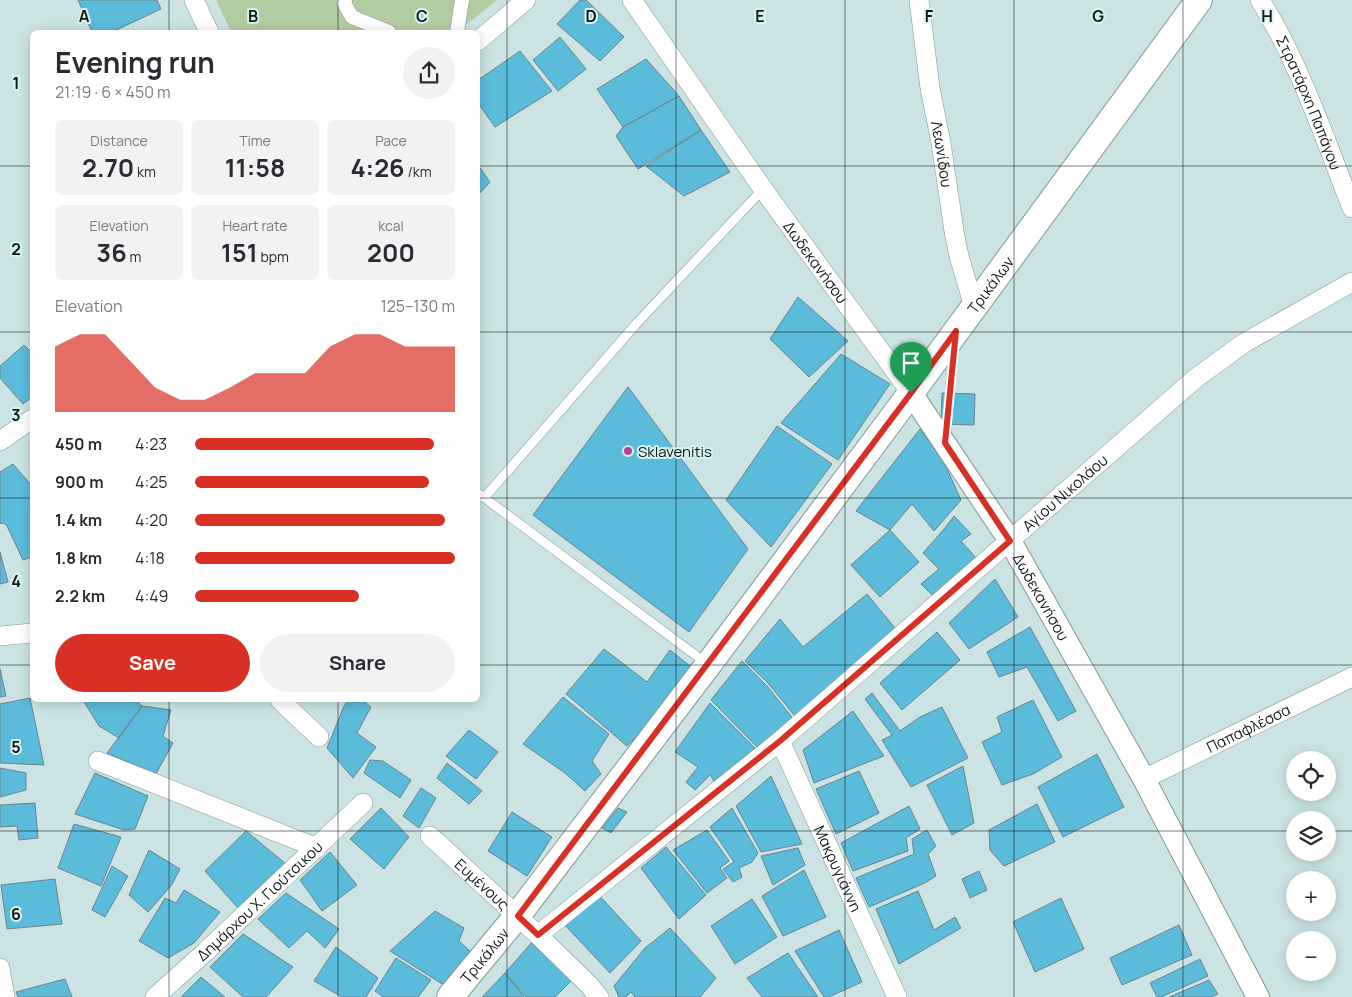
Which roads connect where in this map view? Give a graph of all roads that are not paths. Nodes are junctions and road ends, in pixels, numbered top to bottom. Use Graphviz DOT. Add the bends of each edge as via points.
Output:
graph roads {
  1 [pos="194,0"];
  2 [pos="345,0"];
  3 [pos="462,0"];
  4 [pos="526,0"];
  5 [pos="632,0"];
  6 [pos="919,0"];
  7 [pos="1200,0"];
  8 [pos="1260,0"];
  9 [pos="208,30"];
  10 [pos="384,30"];
  11 [pos="457,30"];
  12 [pos="480,39"];
  13 [pos="763,189"];
  14 [pos="1352,208"];
  15 [pos="1352,282"];
  16 [pos="974,307"];
  17 [pos="956,331"];
  18 [pos="911,393"];
  19 [pos="30,420"];
  20 [pos="0,441"];
  21 [pos="945,443"];
  22 [pos="481,496"];
  23 [pos="1010,541"];
  24 [pos="30,633"];
  25 [pos="0,636"];
  26 [pos="708,665"];
  27 [pos="1352,677"];
  28 [pos="282,702"];
  29 [pos="319,737"];
  30 [pos="780,741"];
  31 [pos="98,761"];
  32 [pos="1144,779"];
  33 [pos="363,803"];
  34 [pos="430,836"];
  35 [pos="317,848"];
  36 [pos="518,916"];
  37 [pos="538,935"];
  38 [pos="0,968"];
  39 [pos="5,997"];
  40 [pos="155,997"];
  41 [pos="450,997"];
  42 [pos="599,997"];
  43 [pos="897,997"];
  44 [pos="1258,997"];
  1 -- 9 [label="street"];
  2 -- 10 [label="street" via="352,17"];
  3 -- 11 [label="street"];
  4 -- 12 [label="street"];
  5 -- 13 [label="street, Δωδεκανήσου"];
  6 -- 16 [label="street, Λεωνίδου" via="954,231"];
  7 -- 16 [label="main road, Τρικάλων"];
  8 -- 14 [label="street, Στρατάρχη Παπάγου" via="1300,74"];
  13 -- 18 [label="street, Δωδεκανήσου"];
  13 -- 22 [label="lane"];
  15 -- 23 [label="street, Αγίου Νικολάου" via="1244,343 1212,365"];
  16 -- 17 [label="main road, Τρικάλων"];
  17 -- 18 [label="main road, Τρικάλων"];
  17 -- 21 [label="lane"];
  18 -- 21 [label="street, Δωδεκανήσου"];
  18 -- 26 [label="main road, Τρικάλων"];
  19 -- 20 [label="street"];
  21 -- 23 [label="street, Δωδεκανήσου"];
  22 -- 26 [label="lane"];
  23 -- 30 [label="street, Αγίου Νικολάου"];
  23 -- 32 [label="street, Δωδεκανήσου"];
  24 -- 25 [label="street"];
  26 -- 36 [label="main road, Τρικάλων"];
  27 -- 32 [label="street, Παπαφλέσσα"];
  28 -- 29 [label="street"];
  30 -- 37 [label="street, Αγίου Νικολάου"];
  30 -- 43 [label="street, Μακρυγιάννη"];
  31 -- 35 [label="street"];
  32 -- 44 [label="street, Δωδεκανήσου"];
  33 -- 35 [label="street, Δημάρχου Χ. Γιούτσικου"];
  34 -- 36 [label="street, Ευμένους"];
  35 -- 40 [label="street, Δημάρχου Χ. Γιούτσικου"];
  36 -- 37 [label="street, Ευμένους"];
  36 -- 41 [label="main road, Τρικάλων"];
  37 -- 42 [label="street, Ευμένους"];
  38 -- 39 [label="street"];
}
